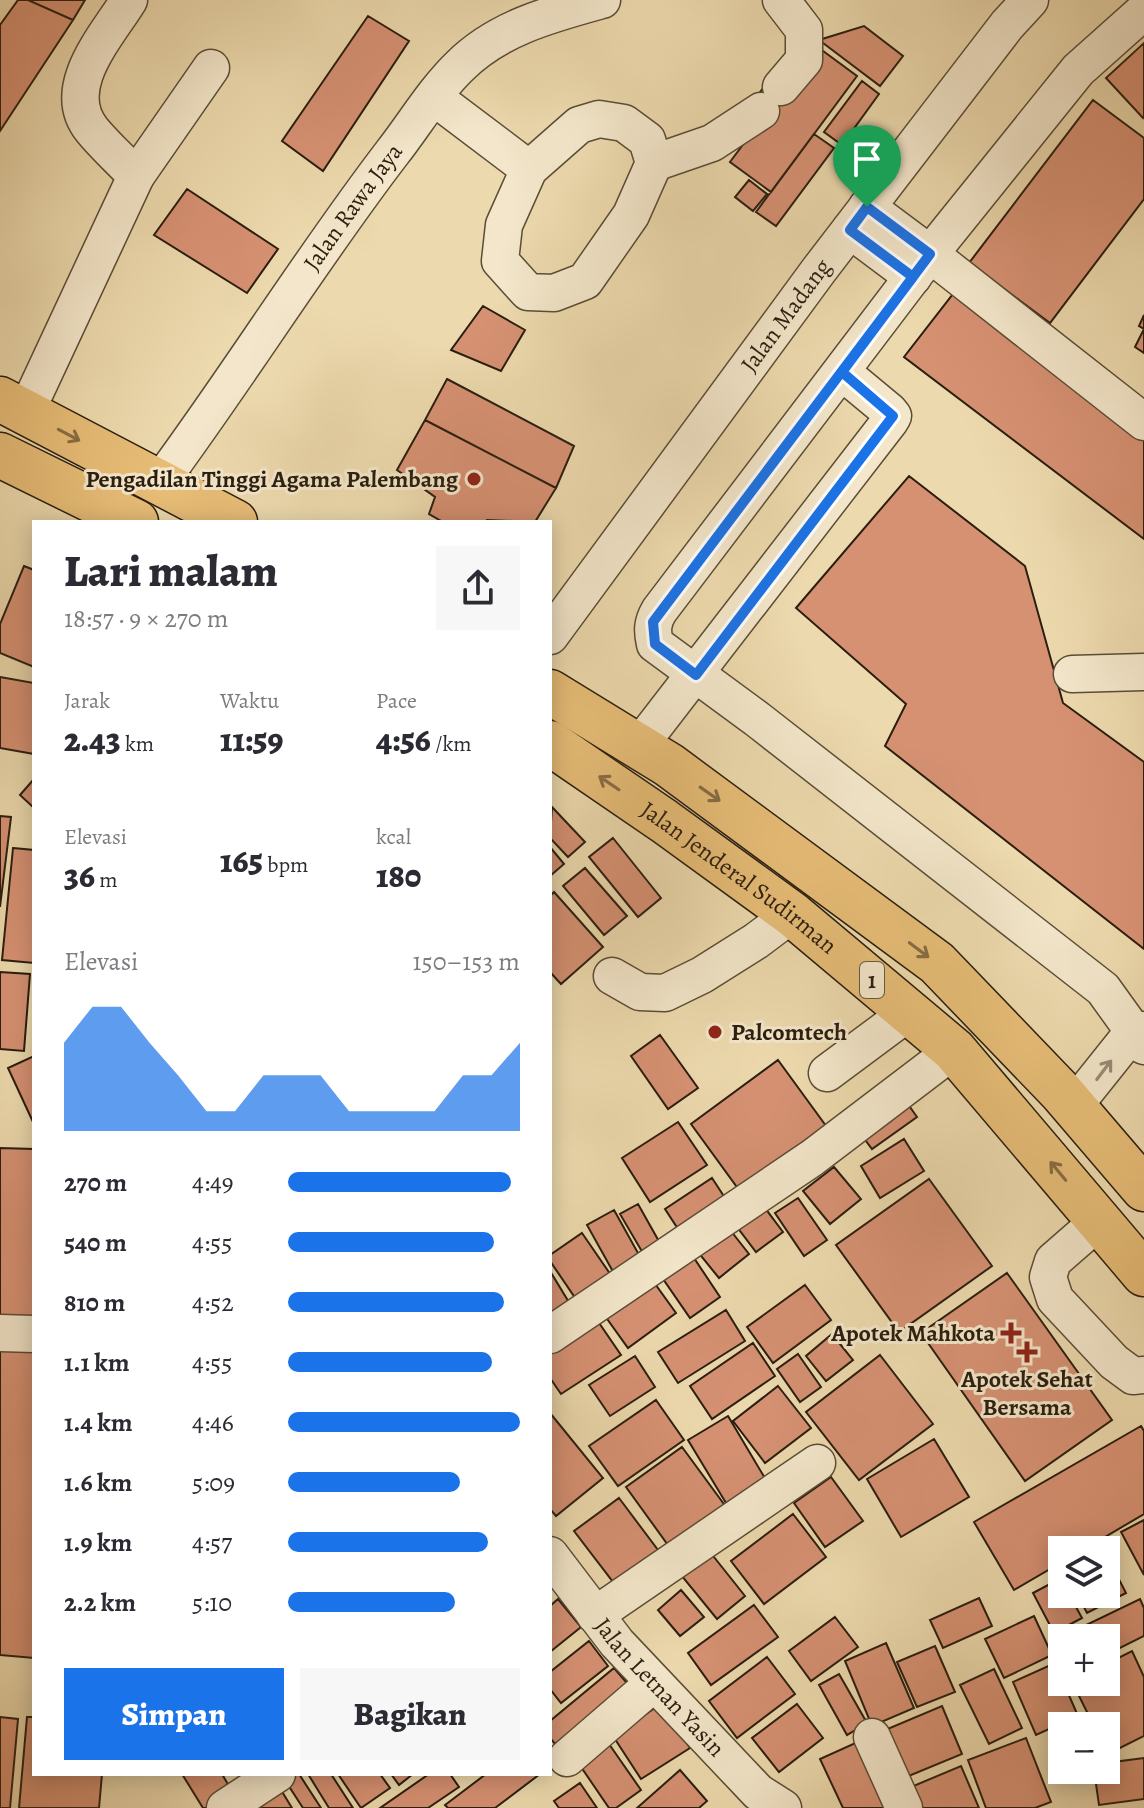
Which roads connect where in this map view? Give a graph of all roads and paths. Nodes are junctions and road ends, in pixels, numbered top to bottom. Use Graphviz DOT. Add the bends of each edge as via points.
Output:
graph roads {
  1 [pos="129,0"];
  2 [pos="602,0"];
  3 [pos="781,0"];
  4 [pos="1030,0"];
  5 [pos="1144,11"];
  6 [pos="211,68"];
  7 [pos="435,98"];
  8 [pos="654,163"];
  9 [pos="529,169"];
  10 [pos="136,176"];
  11 [pos="858,219"];
  12 [pos="921,266"];
  13 [pos="842,372"];
  14 [pos="1144,389"];
  15 [pos="1103,390"];
  16 [pos="13,406"];
  17 [pos="1144,422"];
  18 [pos="1,462"];
  19 [pos="160,482"];
  20 [pos="132,520"];
  21 [pos="231,520"];
  22 [pos="552,633"];
  23 [pos="1144,672"];
  24 [pos="1072,674"];
  25 [pos="696,675"];
  26 [pos="552,693"];
  27 [pos="552,744"];
  28 [pos="639,746"];
  29 [pos="792,914"];
  30 [pos="612,976"];
  31 [pos="909,1012"];
  32 [pos="1140,1036"];
  33 [pos="954,1050"];
  34 [pos="827,1073"];
  35 [pos="1073,1107"];
  36 [pos="1144,1189"];
  37 [pos="1100,1220"];
  38 [pos="1144,1274"];
  39 [pos="0,1333"];
  40 [pos="32,1334"];
  41 [pos="552,1334"];
  42 [pos="1144,1375"];
  43 [pos="817,1463"];
  44 [pos="556,1576"];
  45 [pos="595,1615"];
  46 [pos="654,1683"];
  47 [pos="872,1737"];
  48 [pos="567,1758"];
  49 [pos="274,1776"];
  50 [pos="760,1803"];
  51 [pos="225,1808"];
  52 [pos="904,1808"];
  1 -- 10 [label="street" via="81,80 79,98 91,129"];
  2 -- 7 [label="street, Jalan Rawa Jaya" via="548,14 503,35 460,66"];
  3 -- 8 [label="street" via="804,30 804,60 771,99 712,143"];
  4 -- 11 [label="street, Jalan Madang"];
  5 -- 12 [label="street" via="1078,70"];
  6 -- 10 [label="street"];
  7 -- 9 [label="street"];
  7 -- 19 [label="street, Jalan Rawa Jaya" via="339,222"];
  8 -- 9 [label="street" via="647,140 624,123 599,119 579,125"];
  8 -- 9 [label="street" via="631,215 585,281 554,293 528,292 500,261 504,225"];
  10 -- 16 [label="street"];
  11 -- 12 [label="street"];
  11 -- 22 [label="street, Jalan Madang"];
  12 -- 13 [label="street"];
  12 -- 15 [label="street"];
  13 -- 25 [label="street" via="653,622 655,644"];
  13 -- 25 [label="street" via="893,416"];
  14 -- 15 [label="street"];
  15 -- 17 [label="street"];
  16 -- 19 [label="highway, one-way"];
  18 -- 20 [label="highway"];
  19 -- 21 [label="highway"];
  23 -- 24 [label="street"];
  25 -- 28 [label="street"];
  25 -- 32 [label="street" via="1103,989"];
  26 -- 28 [label="highway, Jalan Jenderal Sudirman / 1"];
  29 -- 27 [label="highway, Jalan Jenderal Sudirman / 1, one-way"];
  28 -- 35 [label="highway, Jalan Jenderal Sudirman / 1, one-way" via="937,963"];
  29 -- 30 [label="street" via="713,969 665,993 640,992"];
  29 -- 31 [label="highway, Jalan Jenderal Sudirman / 1"];
  31 -- 33 [label="highway, Jalan Jenderal Sudirman / 1"];
  31 -- 34 [label="street"];
  35 -- 32 [label="street, one-way"];
  37 -- 33 [label="highway, Jalan Jenderal Sudirman / 1, one-way"];
  33 -- 41 [label="street" via="812,1158"];
  35 -- 36 [label="highway, Jalan Jenderal Sudirman / 1"];
  37 -- 38 [label="highway, Jalan Jenderal Sudirman / 1"];
  37 -- 42 [label="street" via="1053,1261 1048,1277 1055,1299 1114,1362 1133,1376"];
  39 -- 40 [label="street"];
  43 -- 45 [label="street"];
  44 -- 45 [label="street, Jalan Letnan Yasin"];
  45 -- 46 [label="street, Jalan Letnan Yasin"];
  46 -- 48 [label="street"];
  46 -- 50 [label="street, Jalan Letnan Yasin"];
  47 -- 52 [label="street"];
  49 -- 51 [label="street"];
}
